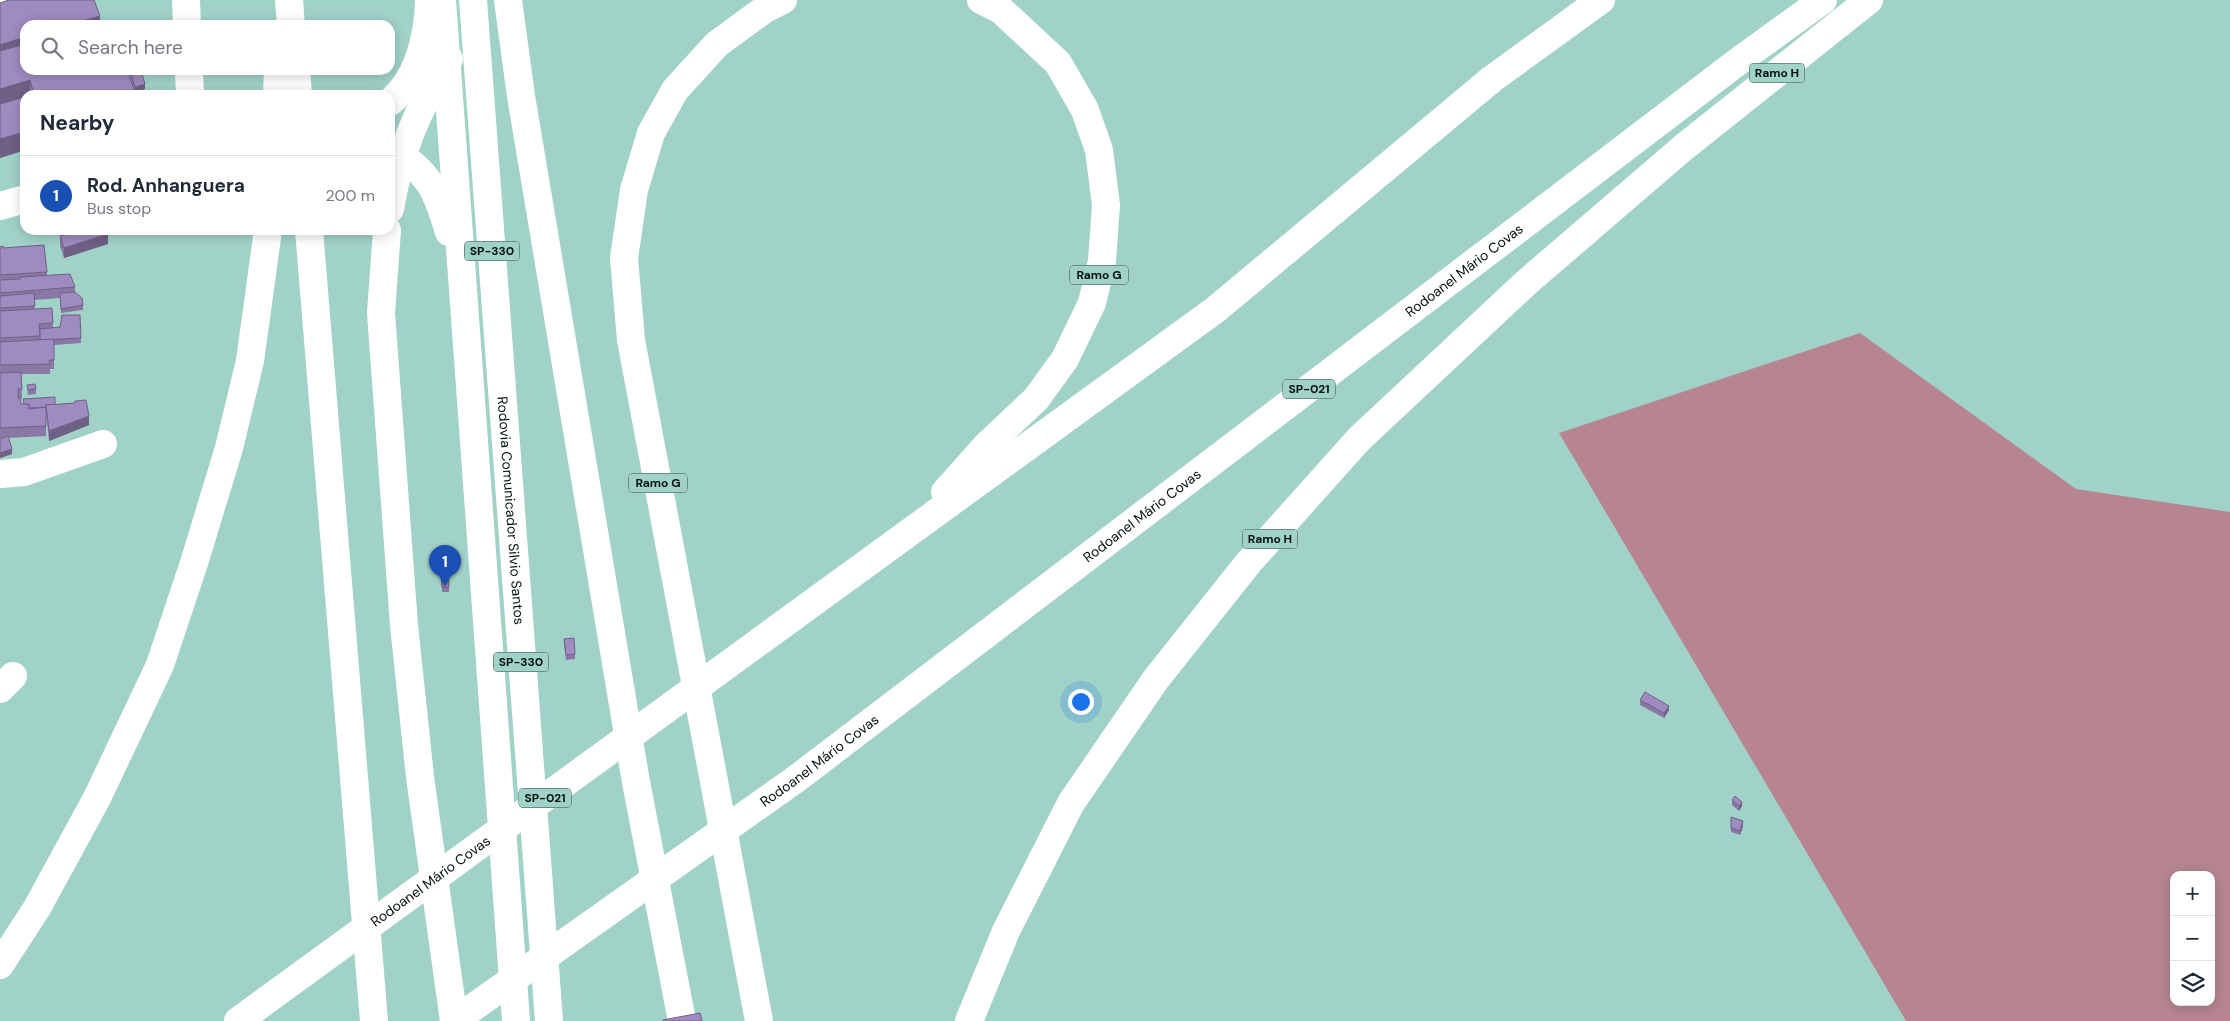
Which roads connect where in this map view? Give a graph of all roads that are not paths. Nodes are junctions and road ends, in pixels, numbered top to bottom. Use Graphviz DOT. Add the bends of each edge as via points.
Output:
graph roads {
  1 [pos="186,0"];
  2 [pos="282,0"];
  3 [pos="289,0"];
  4 [pos="430,0"];
  5 [pos="442,0"];
  6 [pos="473,0"];
  7 [pos="493,0"];
  8 [pos="508,0"];
  9 [pos="783,0"];
  10 [pos="981,0"];
  11 [pos="1601,0"];
  12 [pos="1823,0"];
  13 [pos="1869,0"];
  14 [pos="187,20"];
  15 [pos="281,20"];
  16 [pos="291,20"];
  17 [pos="189,75"];
  18 [pos="278,75"];
  19 [pos="296,75"];
  20 [pos="190,90"];
  21 [pos="277,90"];
  22 [pos="298,90"];
  23 [pos="395,98"];
  24 [pos="395,152"];
  25 [pos="395,181"];
  26 [pos="20,200"];
  27 [pos="0,206"];
  28 [pos="267,235"];
  29 [pos="309,235"];
  30 [pos="387,235"];
  31 [pos="463,278"];
  32 [pos="103,444"];
  33 [pos="0,474"];
  34 [pos="910,531"];
  35 [pos="0,965"];
  36 [pos="238,1021"];
  37 [pos="374,1021"];
  38 [pos="454,1021"];
  39 [pos="516,1021"];
  40 [pos="548,1021"];
  41 [pos="682,1021"];
  42 [pos="759,1021"];
  43 [pos="969,1021"];
  1 -- 14 [label="main road"];
  2 -- 15 [label="main road"];
  3 -- 16 [label="main road"];
  4 -- 23 [label="main road" via="419,60"];
  5 -- 31 [label="main road, SP-330"];
  6 -- 40 [label="main road, Rodovia Comunicador Silvio Santos / SP-330"];
  7 -- 25 [label="main road" via="472,24 430,89 407,138"];
  8 -- 41 [label="main road" via="521,96 636,782"];
  9 -- 42 [label="main road, Ramo G" via="717,44 675,90 651,133 634,190 624,258 631,340"];
  10 -- 34 [label="main road, Ramo G" via="1001,10 1058,63 1085,110 1099,150 1106,205 1102,261 1092,303 1065,359 1036,399 986,446"];
  11 -- 34 [label="main road, Rodoanel Mário Covas / SP-021" via="1492,79 1215,310"];
  12 -- 38 [label="main road, Rodoanel Mário Covas / SP-021" via="796,779"];
  13 -- 43 [label="main road, Ramo H" via="1684,147 1527,282 1359,439 1249,562 1156,679 1071,803 1006,931"];
  17 -- 20 [label="main road"];
  18 -- 21 [label="main road"];
  19 -- 22 [label="main road"];
  24 -- 31 [label="main road" via="421,170 432,185"];
  26 -- 27 [label="main road"];
  28 -- 35 [label="main road" via="250,361 229,448 160,665 93,806 37,908"];
  29 -- 37 [label="main road"];
  30 -- 38 [label="main road" via="381,313 404,625 420,777"];
  31 -- 39 [label="main road, SP-330"];
  32 -- 33 [label="main road" via="24,472"];
  34 -- 36 [label="main road, Rodoanel Mário Covas / SP-021"];
}
